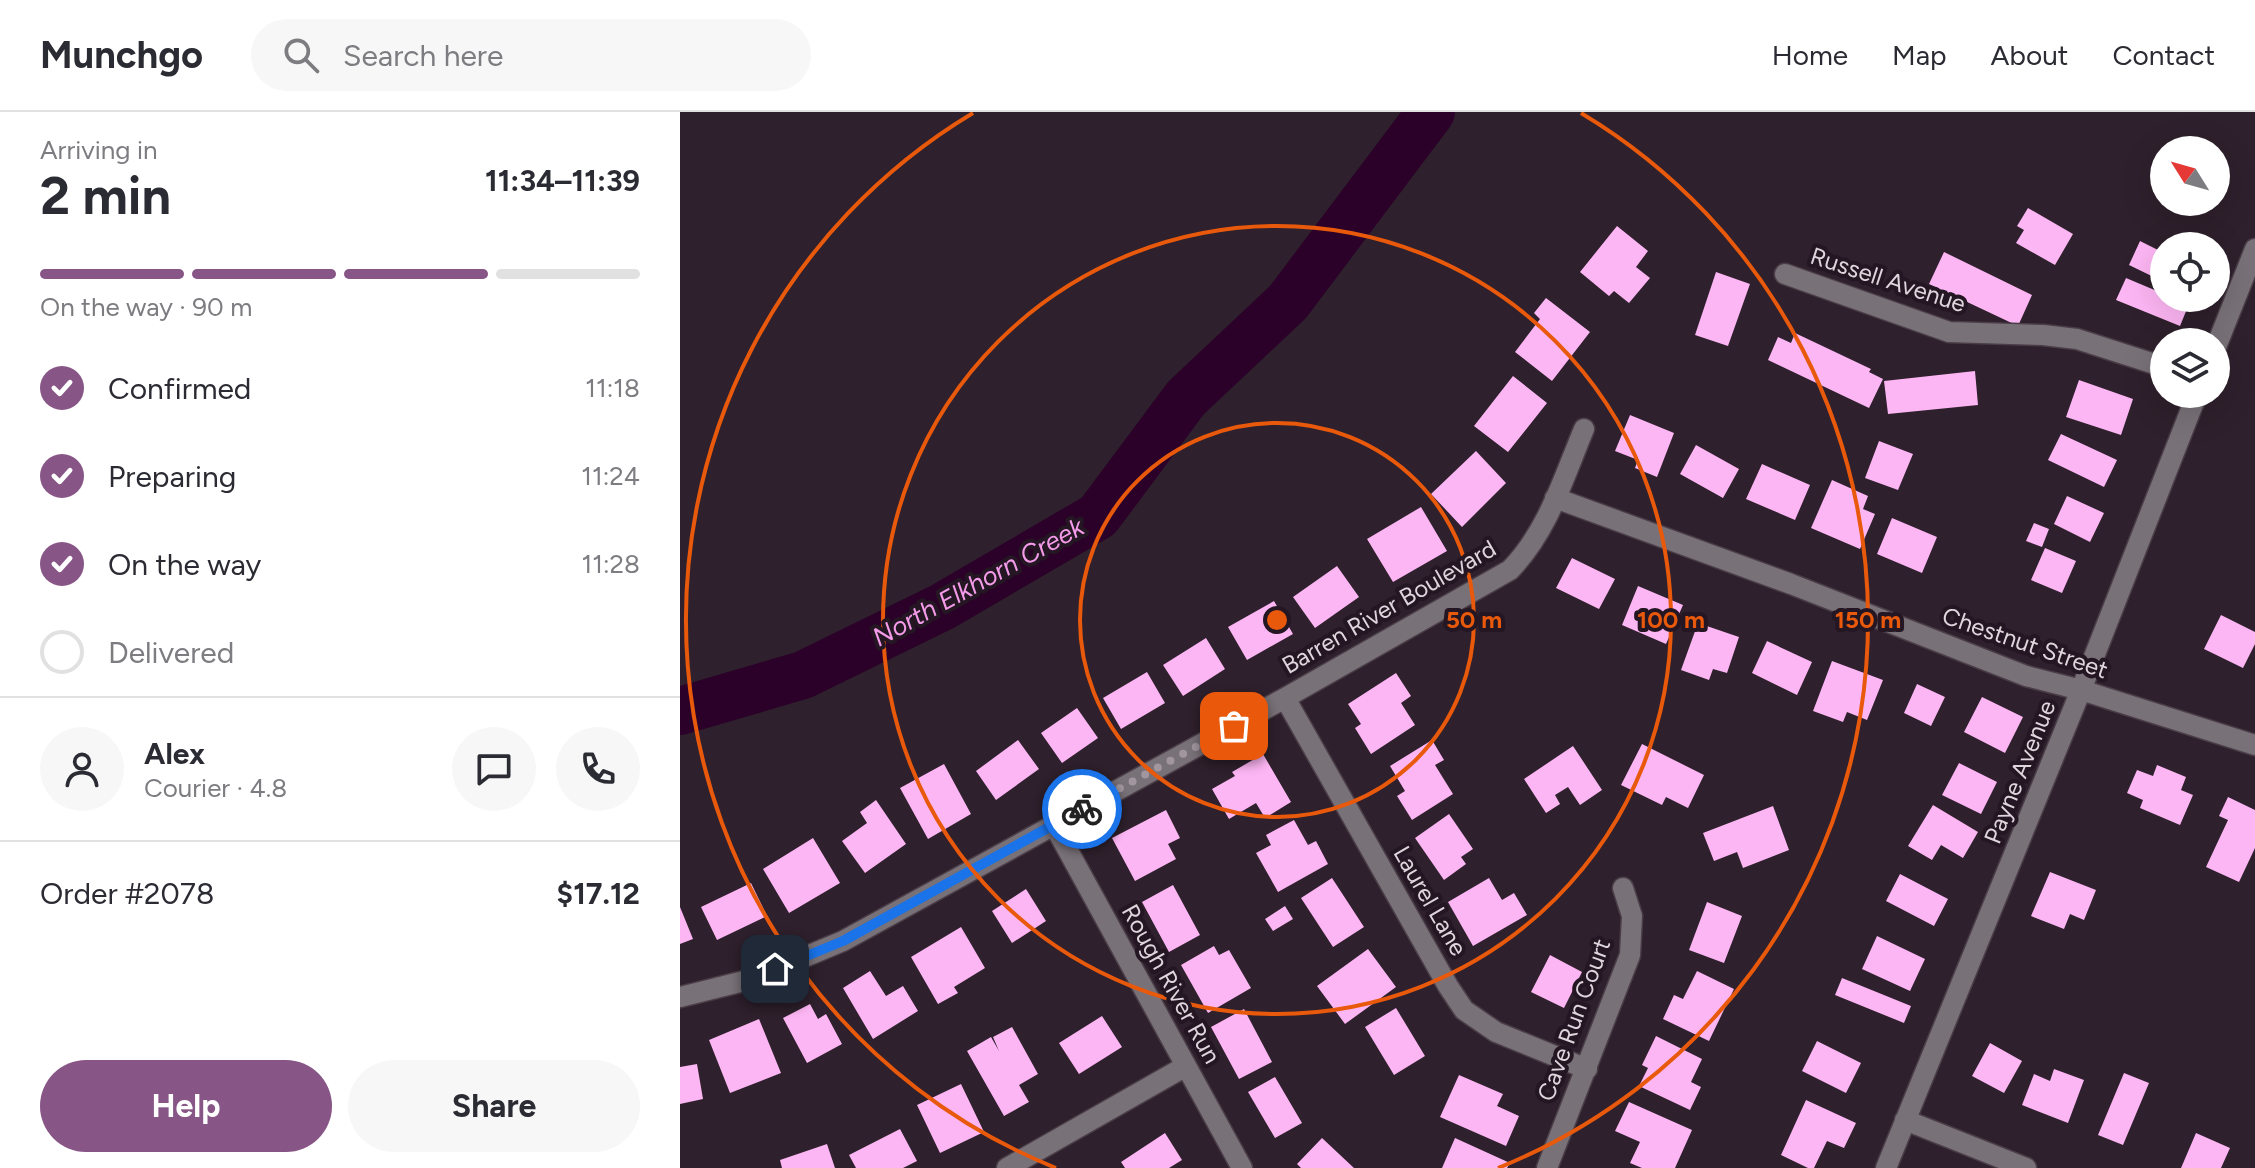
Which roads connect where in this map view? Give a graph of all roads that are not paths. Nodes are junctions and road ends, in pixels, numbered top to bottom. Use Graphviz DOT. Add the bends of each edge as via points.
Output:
graph roads {
  1 [pos="2255,249"];
  2 [pos="1785,274"];
  3 [pos="2224,328"];
  4 [pos="2150,362"];
  5 [pos="2192,408"];
  6 [pos="1584,429"];
  7 [pos="1555,498"];
  8 [pos="2081,690"];
  9 [pos="1285,698"];
  10 [pos="2255,745"];
  11 [pos="1054,825"];
  12 [pos="1623,888"];
  13 [pos="680,997"];
  14 [pos="1186,1066"];
  15 [pos="1587,1069"];
  16 [pos="1905,1120"];
  17 [pos="1007,1168"];
  18 [pos="1242,1168"];
  19 [pos="1547,1168"];
  20 [pos="1886,1168"];
  21 [pos="2026,1168"];
  1 -- 3 [label="street"];
  2 -- 4 [label="street, Russell Avenue" via="1949,332 2077,339"];
  5 -- 8 [label="street, Payne Avenue"];
  6 -- 7 [label="street, Barren River Boulevard"];
  7 -- 8 [label="street, Chestnut Street" via="2026,676"];
  7 -- 9 [label="street, Barren River Boulevard" via="1530,549 1510,570"];
  8 -- 10 [label="street, Chestnut Street"];
  8 -- 16 [label="street, Payne Avenue"];
  9 -- 11 [label="street, Barren River Boulevard"];
  9 -- 15 [label="street, Laurel Lane" via="1464,1010 1496,1032"];
  11 -- 13 [label="street, Barren River Boulevard" via="843,941 752,979"];
  11 -- 14 [label="street, Rough River Run"];
  12 -- 15 [label="street, Cave Run Court" via="1632,916 1630,955"];
  14 -- 17 [label="street"];
  14 -- 18 [label="street, Rough River Run"];
  15 -- 19 [label="street, Cave Run Court"];
  16 -- 20 [label="street, Payne Avenue"];
  16 -- 21 [label="street"];
}
